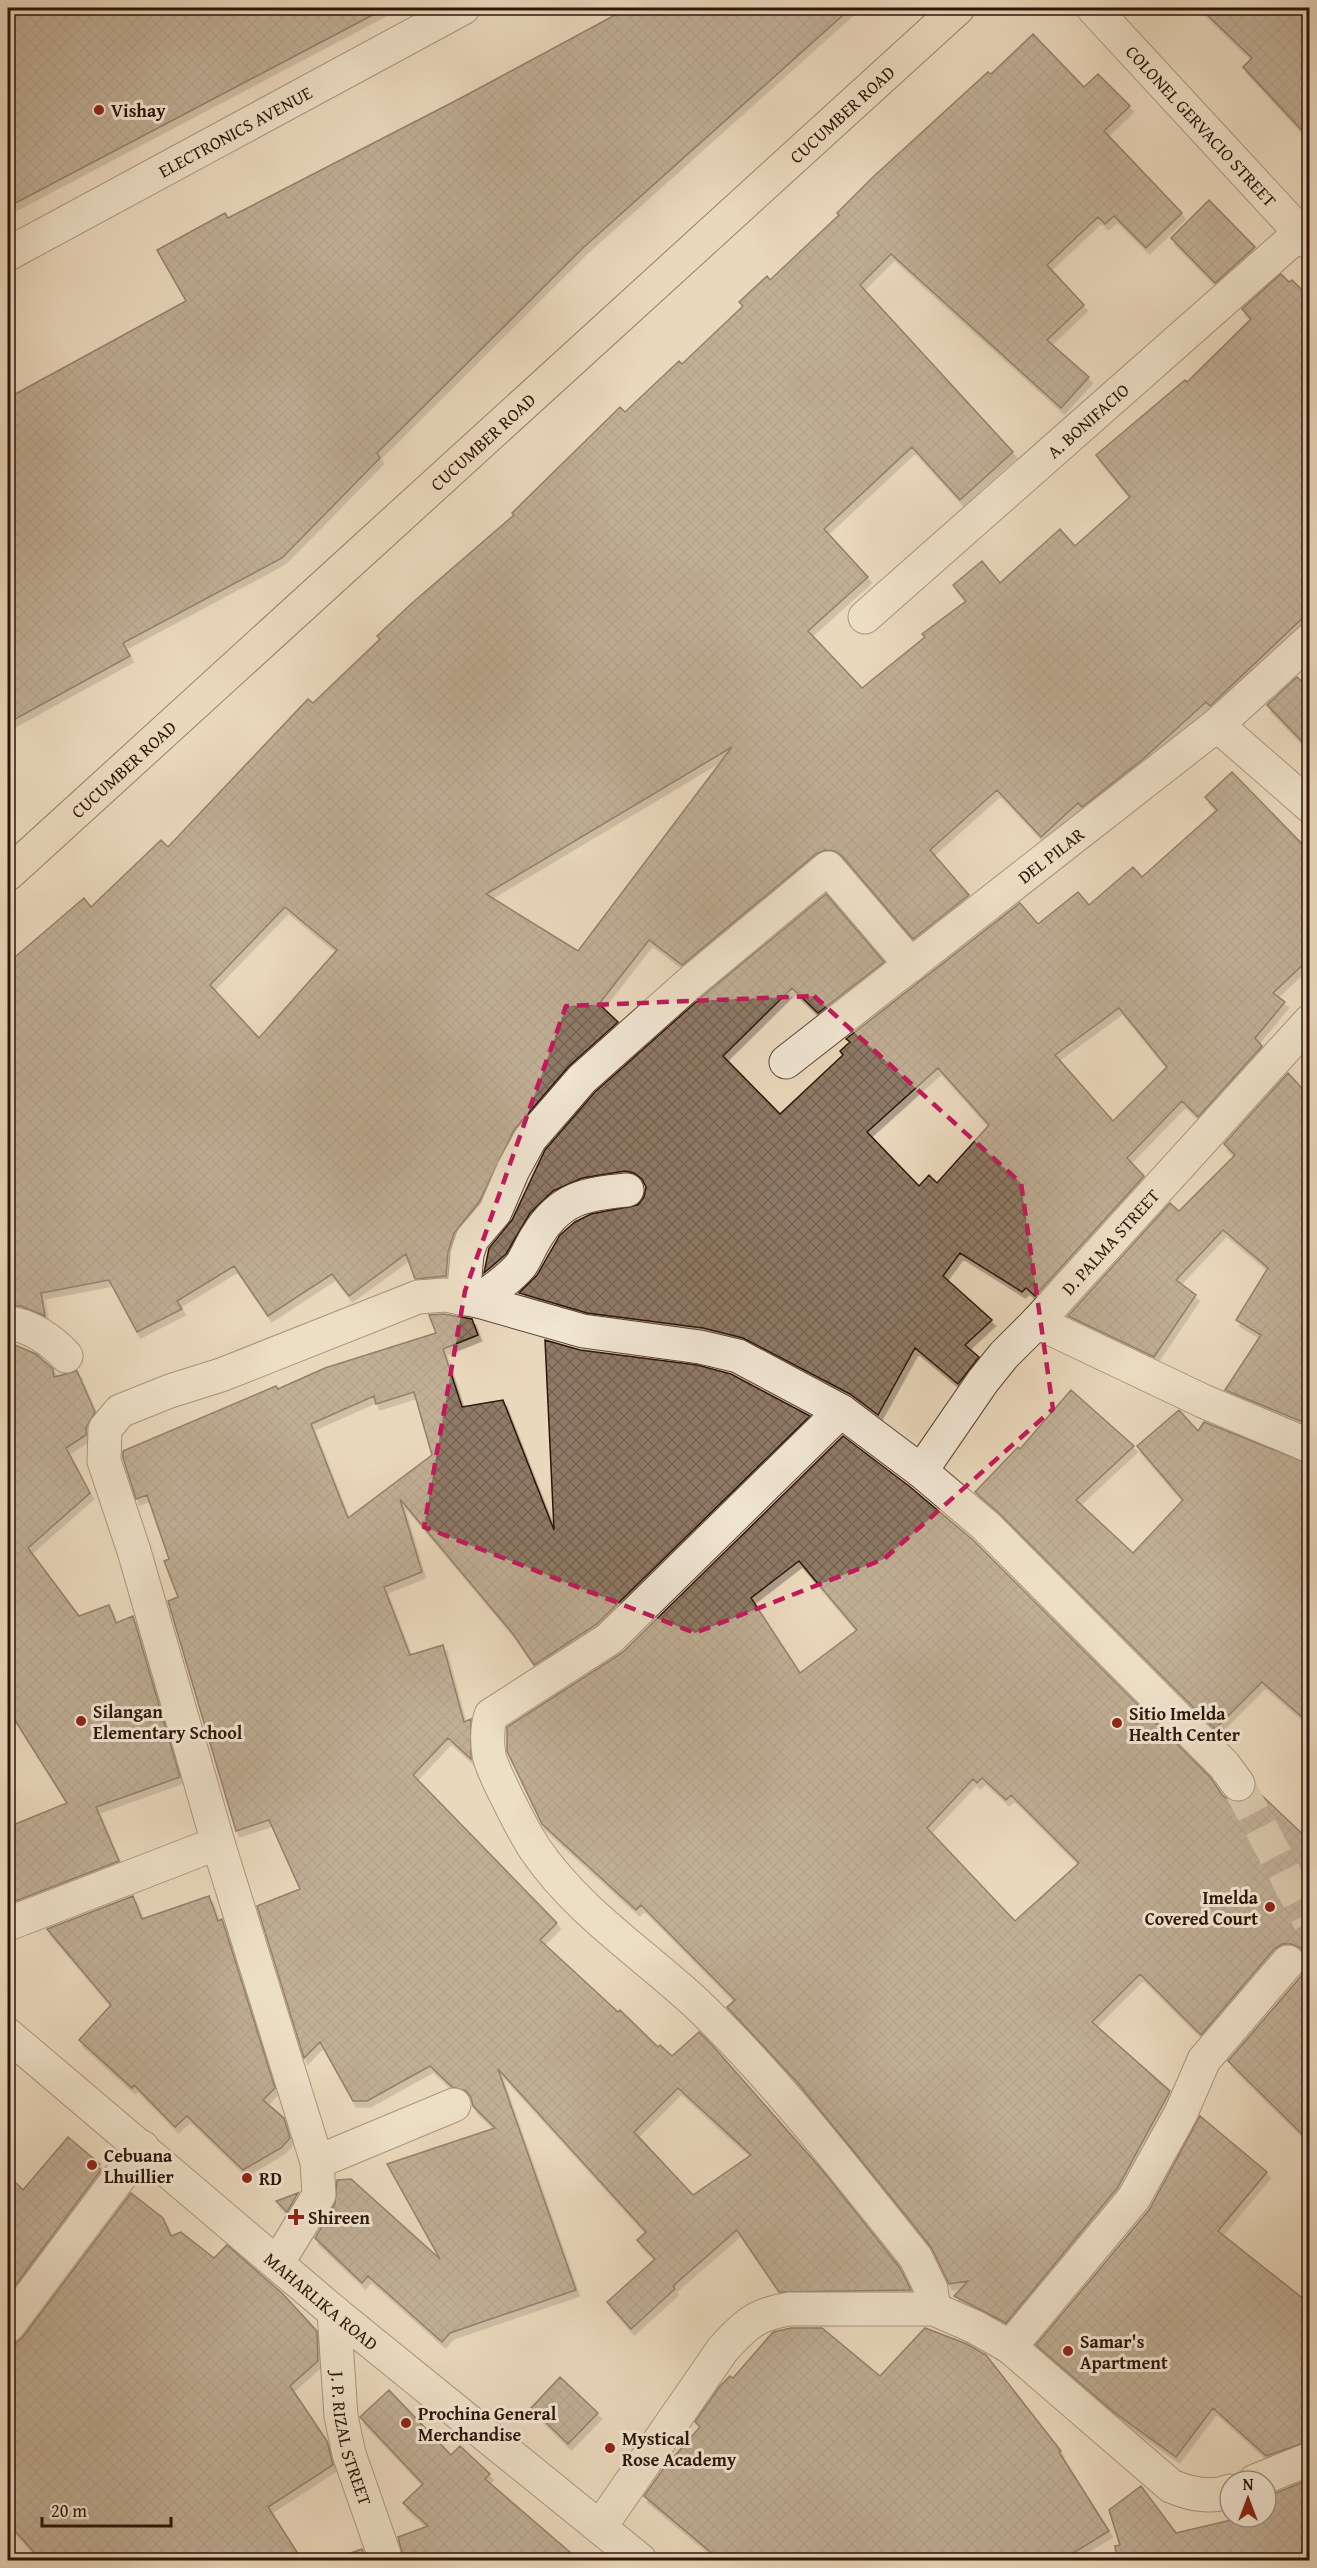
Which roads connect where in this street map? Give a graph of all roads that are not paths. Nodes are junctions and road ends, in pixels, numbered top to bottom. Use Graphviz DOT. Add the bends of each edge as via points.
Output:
graph roads {
  1 [pos="463,8"];
  2 [pos="958,8"];
  3 [pos="1096,8"];
  4 [pos="1306,233"];
  5 [pos="8,254"];
  6 [pos="865,617"];
  7 [pos="1310,640"];
  8 [pos="1217,725"];
  9 [pos="1310,806"];
  10 [pos="8,874"];
  11 [pos="910,965"];
  12 [pos="1310,1021"];
  13 [pos="786,1062"];
  14 [pos="627,1190"];
  15 [pos="471,1300"];
  16 [pos="1037,1322"];
  17 [pos="8,1323"];
  18 [pos="66,1356"];
  19 [pos="841,1411"];
  20 [pos="1310,1446"];
  21 [pos="921,1471"];
  22 [pos="1231,1774"];
  23 [pos="218,1843"];
  24 [pos="8,1924"];
  25 [pos="1282,1969"];
  26 [pos="8,2035"];
  27 [pos="454,2105"];
  28 [pos="142,2147"];
  29 [pos="316,2162"];
  30 [pos="278,2262"];
  31 [pos="934,2309"];
  32 [pos="334,2312"];
  33 [pos="8,2326"];
  34 [pos="1010,2347"];
  35 [pos="1310,2459"];
  36 [pos="1278,2472"];
  37 [pos="1218,2494"];
  38 [pos="600,2527"];
  39 [pos="386,2560"];
  40 [pos="640,2560"];
  1 -- 5 [label="street, ELECTRONICS AVENUE"];
  2 -- 10 [label="main road, CUCUMBER ROAD"];
  3 -- 4 [label="street, COLONEL GERVACIO STREET"];
  4 -- 6 [label="street, A. BONIFACIO"];
  7 -- 8 [label="street, DEL PILAR"];
  8 -- 9 [label="street"];
  8 -- 11 [label="street, DEL PILAR"];
  11 -- 13 [label="street, DEL PILAR"];
  11 -- 15 [label="street" via="828,868 582,1079 530,1139 495,1212 472,1239 467,1254"];
  12 -- 16 [label="street, D. PALMA STREET"];
  14 -- 15 [label="street" via="572,1200 559,1209 538,1234 520,1266"];
  15 -- 19 [label="street" via="583,1331 738,1356"];
  15 -- 23 [label="street" via="445,1295 418,1297 120,1411 105,1429 104,1461 134,1551"];
  16 -- 20 [label="street" via="1203,1401"];
  16 -- 21 [label="street, D. PALMA STREET" via="983,1381"];
  17 -- 18 [label="street" via="54,1343"];
  19 -- 21 [label="street"];
  19 -- 31 [label="street" via="609,1639 491,1715 489,1757 535,1848 550,1868 581,1903 696,2004 782,2096 916,2258 931,2289"];
  21 -- 22 [label="street" via="986,1526"];
  23 -- 24 [label="street"];
  23 -- 29 [label="street"];
  25 -- 34 [label="street" via="1204,2060 1181,2113 1134,2198"];
  26 -- 28 [label="street, MAHARLIKA ROAD"];
  27 -- 29 [label="street"];
  28 -- 30 [label="street, MAHARLIKA ROAD"];
  28 -- 33 [label="street"];
  29 -- 30 [label="street" via="319,2195"];
  30 -- 32 [label="street, MAHARLIKA ROAD"];
  31 -- 34 [label="street"];
  31 -- 38 [label="street" via="789,2309 768,2312 746,2324 723,2349"];
  32 -- 38 [label="street, MAHARLIKA ROAD"];
  32 -- 39 [label="street, J. P. RIZAL STREET" via="341,2416 349,2454"];
  34 -- 37 [label="street" via="1171,2486 1191,2494"];
  35 -- 36 [label="street"];
  38 -- 40 [label="street, MAHARLIKA ROAD"];
}
